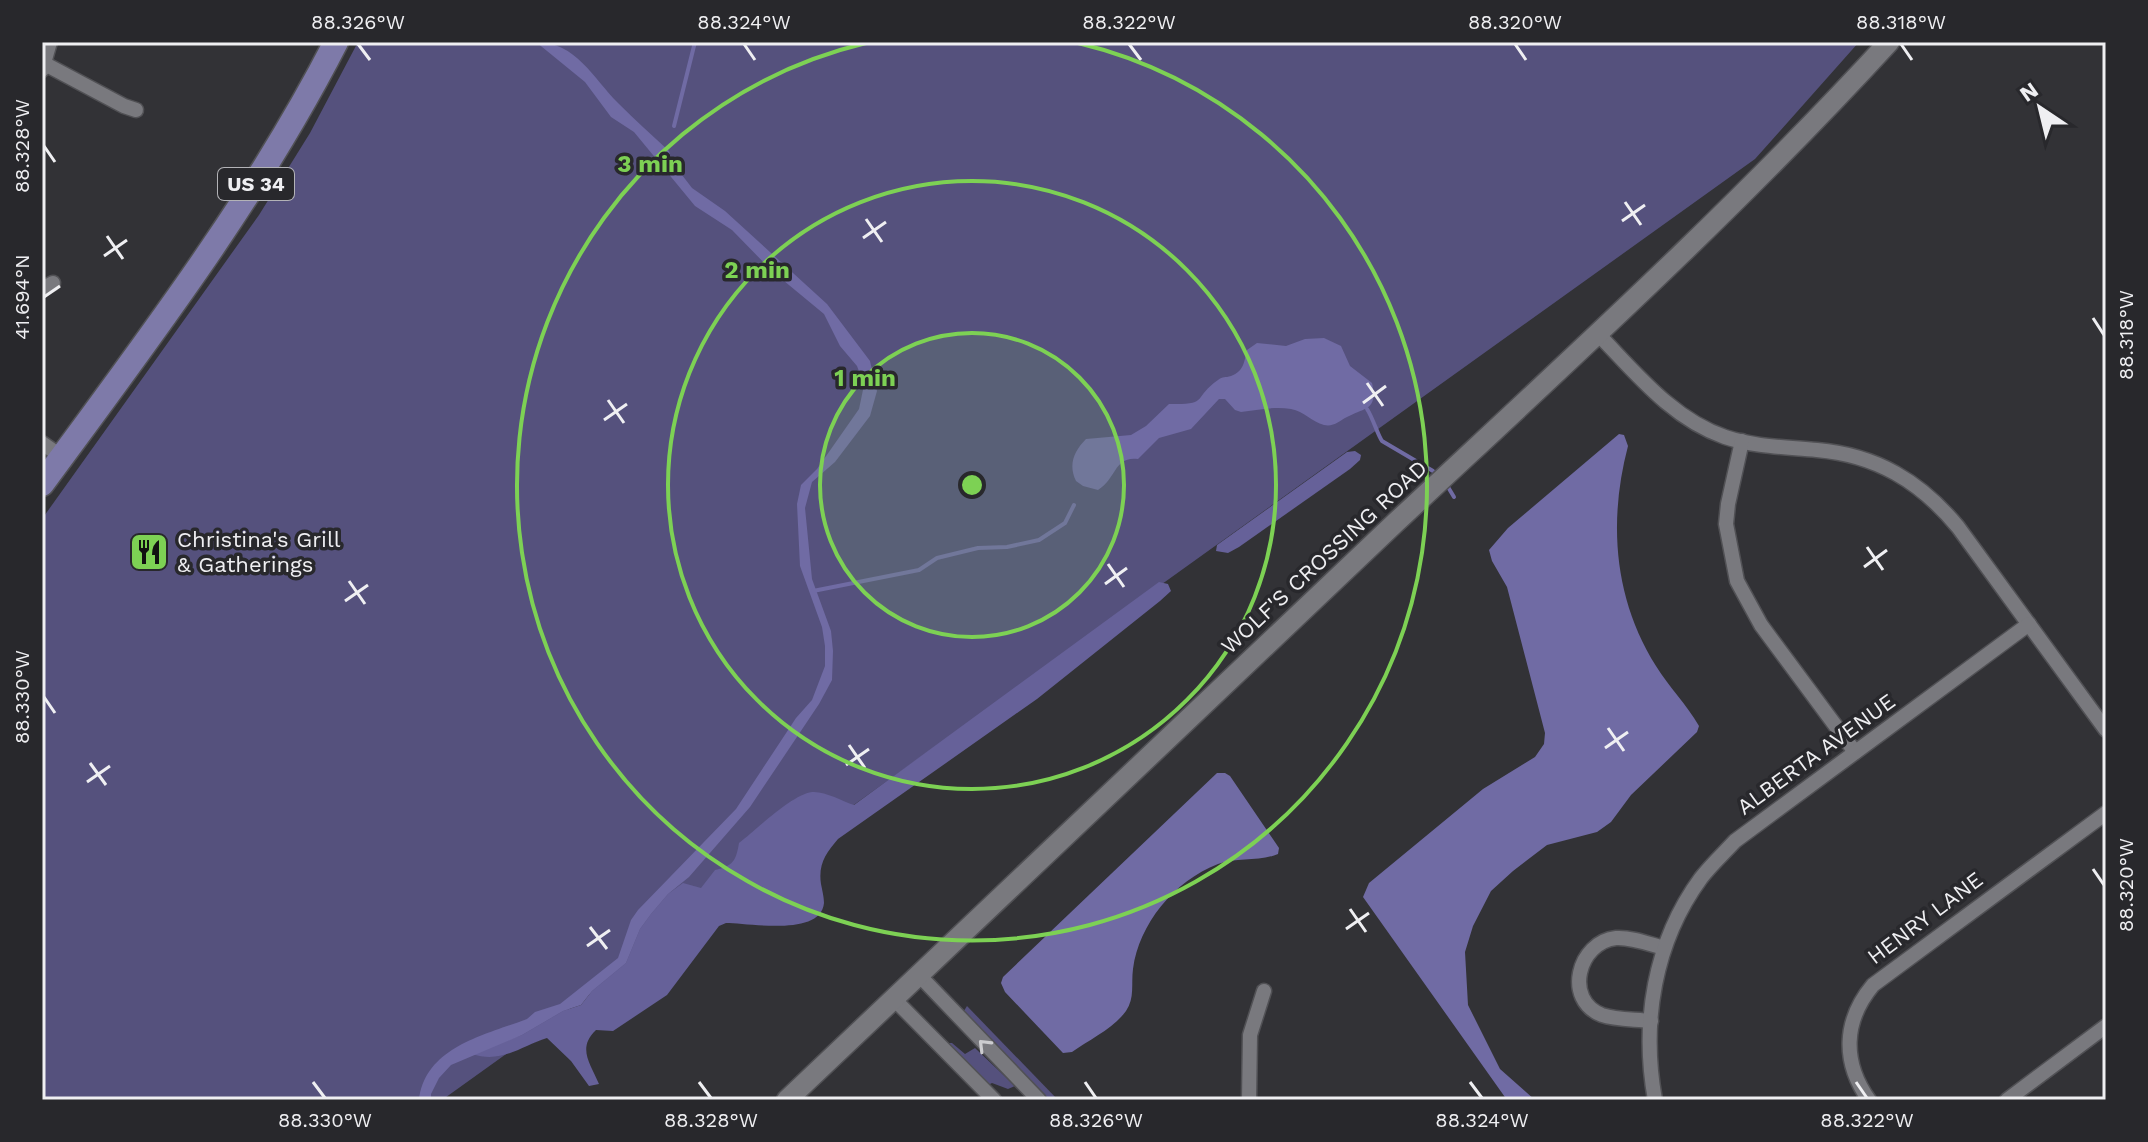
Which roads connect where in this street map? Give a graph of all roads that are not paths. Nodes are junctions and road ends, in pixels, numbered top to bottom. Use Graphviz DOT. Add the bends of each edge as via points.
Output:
graph roads {
  1 [pos="50,42"];
  2 [pos="336,42"];
  3 [pos="1889,42"];
  4 [pos="43,67"];
  5 [pos="136,110"];
  6 [pos="1597,333"];
  7 [pos="1742,441"];
  8 [pos="42,443"];
  9 [pos="62,457"];
  10 [pos="42,484"];
  11 [pos="2029,624"];
  12 [pos="2106,730"];
  13 [pos="1855,752"];
  14 [pos="2106,813"];
  15 [pos="1664,948"];
  16 [pos="918,974"];
  17 [pos="1264,991"];
  18 [pos="893,998"];
  19 [pos="1651,1021"];
  20 [pos="2106,1026"];
  21 [pos="787,1100"];
  22 [pos="994,1100"];
  23 [pos="1039,1100"];
  24 [pos="1249,1100"];
  25 [pos="1655,1100"];
  26 [pos="1869,1100"];
  27 [pos="2007,1100"];
  1 -- 4 [label="street"];
  2 -- 9 [label="main road, US 34" via="248,196"];
  3 -- 6 [label="main road, WOLF'S CROSSING ROAD"];
  4 -- 5 [label="street"];
  6 -- 7 [label="street" via="1677,411"];
  6 -- 16 [label="main road, WOLF'S CROSSING ROAD"];
  7 -- 11 [label="street" via="1848,454 1905,477 1943,508"];
  7 -- 13 [label="street" via="1726,524 1737,581 1761,625"];
  8 -- 9 [label="street"];
  9 -- 10 [label="main road, US 34"];
  11 -- 12 [label="street"];
  11 -- 13 [label="street, ALBERTA AVENUE"];
  13 -- 15 [label="street, ALBERTA AVENUE" via="1735,841 1702,877"];
  14 -- 26 [label="street, HENRY LANE" via="1885,975 1861,999 1848,1037 1850,1063"];
  15 -- 19 [label="street, ALBERTA AVENUE"];
  15 -- 19 [label="street" via="1613,938 1588,955 1579,970 1578,987 1600,1014"];
  16 -- 18 [label="main road, WOLF'S CROSSING ROAD"];
  23 -- 16 [label="street, one-way"];
  17 -- 24 [label="street" via="1250,1035"];
  18 -- 21 [label="main road, WOLF'S CROSSING ROAD"];
  18 -- 22 [label="street"];
  19 -- 25 [label="street, ALBERTA AVENUE"];
  20 -- 27 [label="street"];
}
